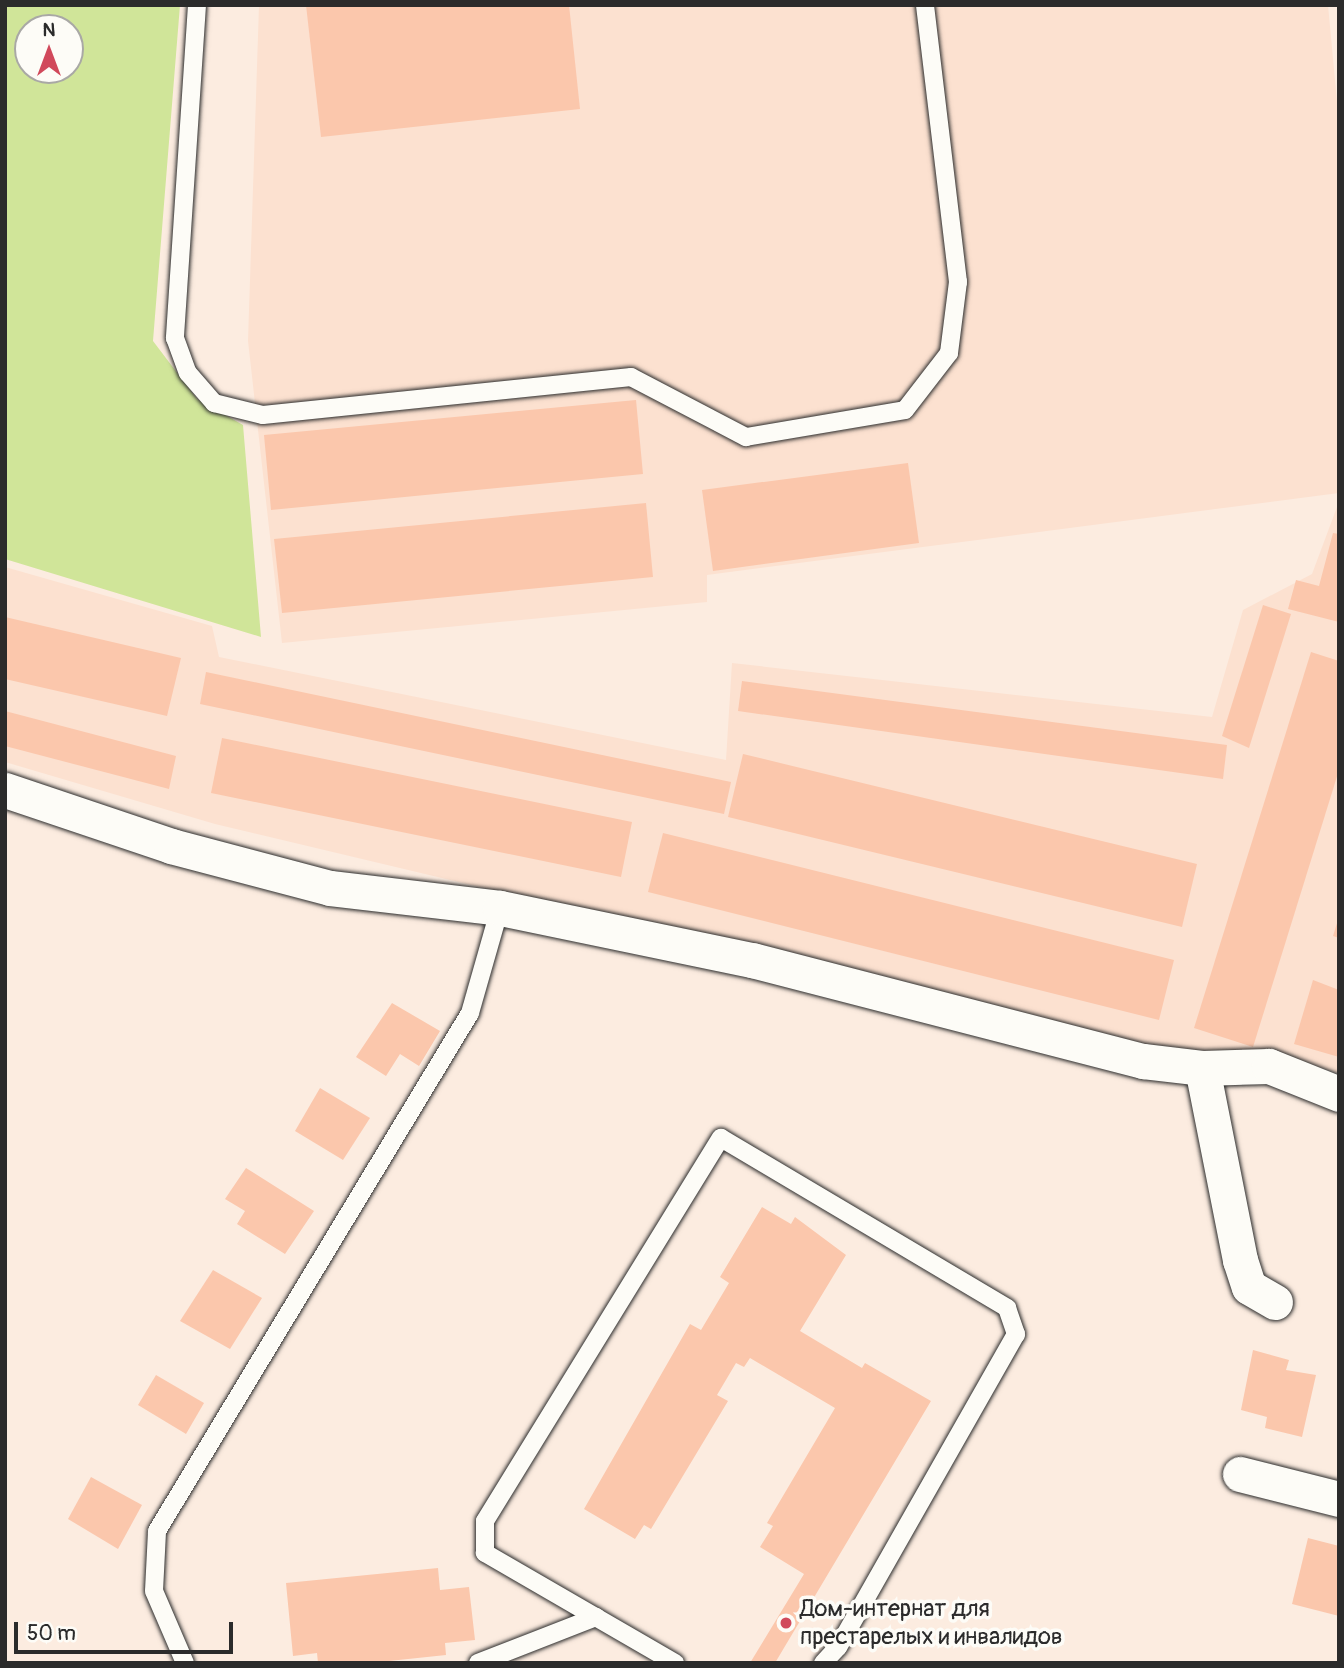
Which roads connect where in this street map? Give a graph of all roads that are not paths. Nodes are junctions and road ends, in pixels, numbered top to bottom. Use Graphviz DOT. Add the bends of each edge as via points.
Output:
graph roads {
  1 [pos="197,5"];
  2 [pos="925,5"];
  3 [pos="5,790"];
  4 [pos="500,908"];
  5 [pos="1202,1068"];
  6 [pos="1339,1094"];
  7 [pos="1275,1302"];
  8 [pos="1240,1474"];
  9 [pos="1339,1499"];
  10 [pos="596,1617"];
  11 [pos="185,1663"];
  12 [pos="478,1663"];
  13 [pos="675,1663"];
  14 [pos="823,1663"];
  1 -- 2 [label="lane" via="175,338 188,373 214,403 263,415 631,377 746,437 905,410 949,353 958,282"];
  3 -- 4 [label="street" via="171,846 330,888"];
  4 -- 5 [label="street" via="752,960 1143,1061"];
  4 -- 11 [label="lane" via="470,1013 157,1531 154,1591"];
  5 -- 6 [label="street" via="1269,1066"];
  5 -- 7 [label="street" via="1240,1261 1249,1287"];
  8 -- 9 [label="street"];
  10 -- 12 [label="lane"];
  10 -- 13 [label="lane"];
  10 -- 14 [label="lane" via="485,1553 485,1521 720,1138 1007,1308 1016,1334 838,1647"];
}
